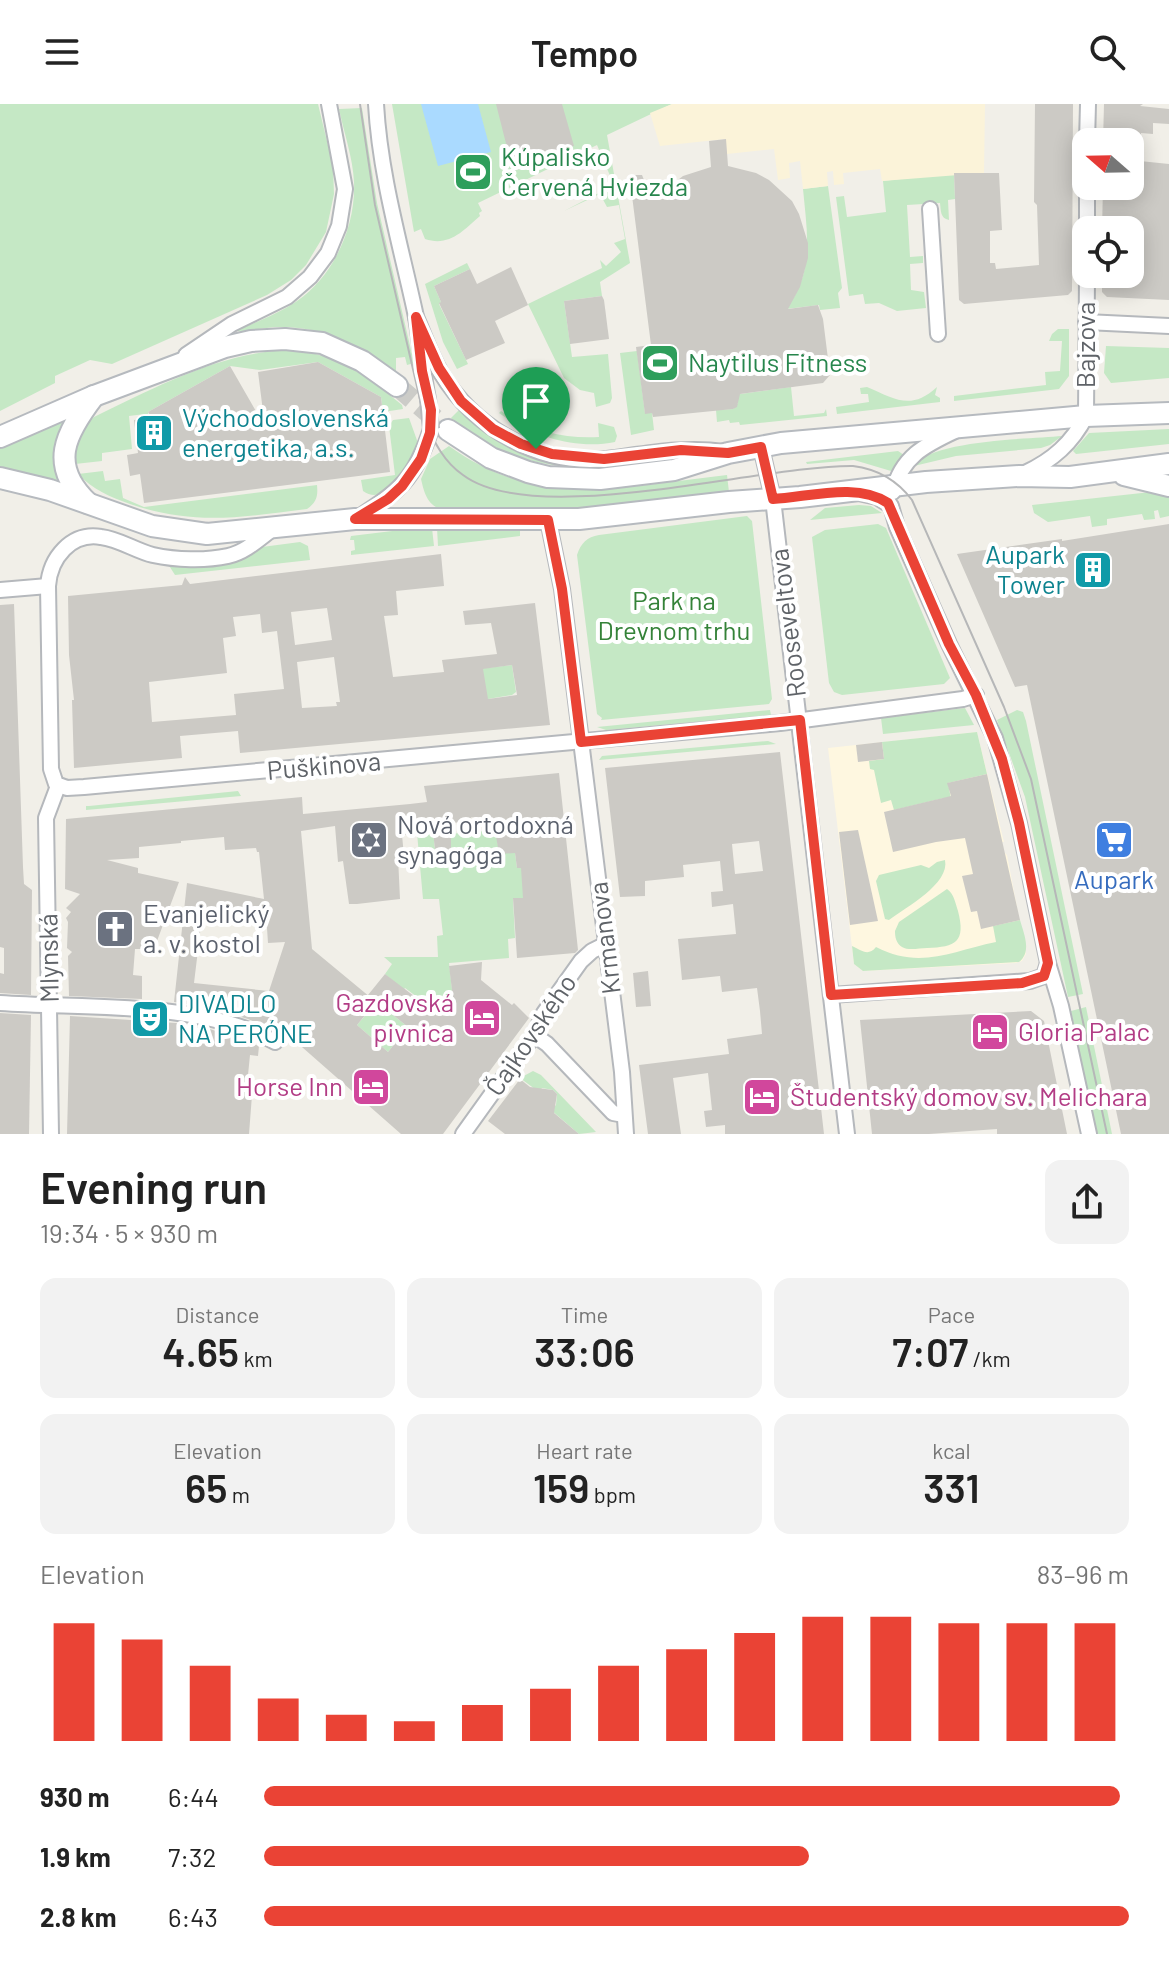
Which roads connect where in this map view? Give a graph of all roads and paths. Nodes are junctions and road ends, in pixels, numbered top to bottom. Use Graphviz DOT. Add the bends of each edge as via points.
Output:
graph roads {
  1 [pos="329,104"];
  2 [pos="376,104"];
  3 [pos="1088,104"];
  4 [pos="1087,128"];
  5 [pos="930,209"];
  6 [pos="1087,288"];
  7 [pos="416,317"];
  8 [pos="1086,322"];
  9 [pos="1169,326"];
  10 [pos="938,334"];
  11 [pos="166,369"];
  12 [pos="397,386"];
  13 [pos="94,396"];
  14 [pos="1164,410"];
  15 [pos="1086,416"];
  16 [pos="964,427"];
  17 [pos="439,430"];
  18 [pos="0,437"];
  19 [pos="761,447"];
  20 [pos="728,453"];
  21 [pos="1169,464"];
  22 [pos="1116,473"];
  23 [pos="1019,476"];
  24 [pos="0,478"];
  25 [pos="894,486"];
  26 [pos="1169,486"];
  27 [pos="851,492"];
  28 [pos="773,499"];
  29 [pos="91,506"];
  30 [pos="894,512"];
  31 [pos="355,519"];
  32 [pos="548,520"];
  33 [pos="275,527"];
  34 [pos="48,586"];
  35 [pos="0,590"];
  36 [pos="976,695"];
  37 [pos="800,720"];
  38 [pos="581,742"];
  39 [pos="62,787"];
  40 [pos="606,944"];
  41 [pos="1048,963"];
  42 [pos="831,995"];
  43 [pos="0,1003"];
  44 [pos="50,1005"];
  45 [pos="534,1035"];
  46 [pos="275,1042"];
  47 [pos="624,1115"];
  48 [pos="51,1134"];
  49 [pos="463,1134"];
  50 [pos="626,1134"];
  51 [pos="847,1134"];
  52 [pos="1089,1134"];
  1 -- 11 [label="street" via="345,189 339,226 320,265 287,297 232,324"];
  2 -- 7 [label="street" via="384,176"];
  3 -- 4 [label="street"];
  5 -- 10 [label="street"];
  6 -- 8 [label="street, Bajzova"];
  7 -- 17 [label="street, bridge" via="428,399"];
  7 -- 20 [label="street" via="461,401 493,429 521,444 552,454 604,459 681,450"];
  8 -- 9 [label="street"];
  8 -- 15 [label="street, Bajzova"];
  11 -- 12 [label="street" via="237,344 294,339 345,351"];
  11 -- 13 [label="street"];
  13 -- 18 [label="street"];
  13 -- 29 [label="street" via="75,421 64,455 67,475"];
  14 -- 15 [label="street"];
  15 -- 16 [label="street"];
  15 -- 23 [label="street" via="1061,451"];
  16 -- 19 [label="street"];
  16 -- 25 [label="street" via="914,453"];
  17 -- 20 [label="street" via="491,458 557,478 674,470"];
  17 -- 31 [label="street" via="402,486"];
  19 -- 20 [label="street"];
  19 -- 28 [label="street, Rooseveltova"];
  21 -- 22 [label="street"];
  22 -- 23 [label="street"];
  22 -- 26 [label="street"];
  23 -- 25 [label="street"];
  24 -- 29 [label="street"];
  25 -- 27 [label="street"];
  25 -- 30 [label="street"];
  27 -- 28 [label="street"];
  27 -- 30 [label="street" via="881,499"];
  28 -- 32 [label="street"];
  28 -- 37 [label="street, Rooseveltova"];
  29 -- 33 [label="street" via="152,526 207,534"];
  30 -- 36 [label="street"];
  31 -- 32 [label="street"];
  31 -- 33 [label="street"];
  32 -- 38 [label="street, Krmanova"];
  33 -- 34 [label="street" via="242,552 214,558 161,556 104,537 87,537 59,554"];
  34 -- 35 [label="street"];
  34 -- 39 [label="street, Mlynská" via="51,769 53,781"];
  36 -- 37 [label="street, Puškinova"];
  36 -- 41 [label="street" via="1002,759"];
  37 -- 38 [label="street, Puškinova"];
  37 -- 42 [label="street, Rooseveltova"];
  38 -- 39 [label="street, Puškinova"];
  38 -- 40 [label="street, Krmanova"];
  39 -- 44 [label="street, Mlynská" via="46,818"];
  40 -- 45 [label="street, Čajkovského" via="581,961"];
  40 -- 47 [label="street, Krmanova"];
  41 -- 42 [label="street" via="1044,976 1022,983"];
  41 -- 52 [label="street"];
  42 -- 51 [label="street, Rooseveltova"];
  43 -- 44 [label="street"];
  44 -- 46 [label="street" via="194,1017"];
  44 -- 48 [label="street, Mlynská"];
  45 -- 47 [label="street" via="613,1113"];
  45 -- 49 [label="street, Čajkovského"];
  47 -- 50 [label="street, Krmanova"];
}
